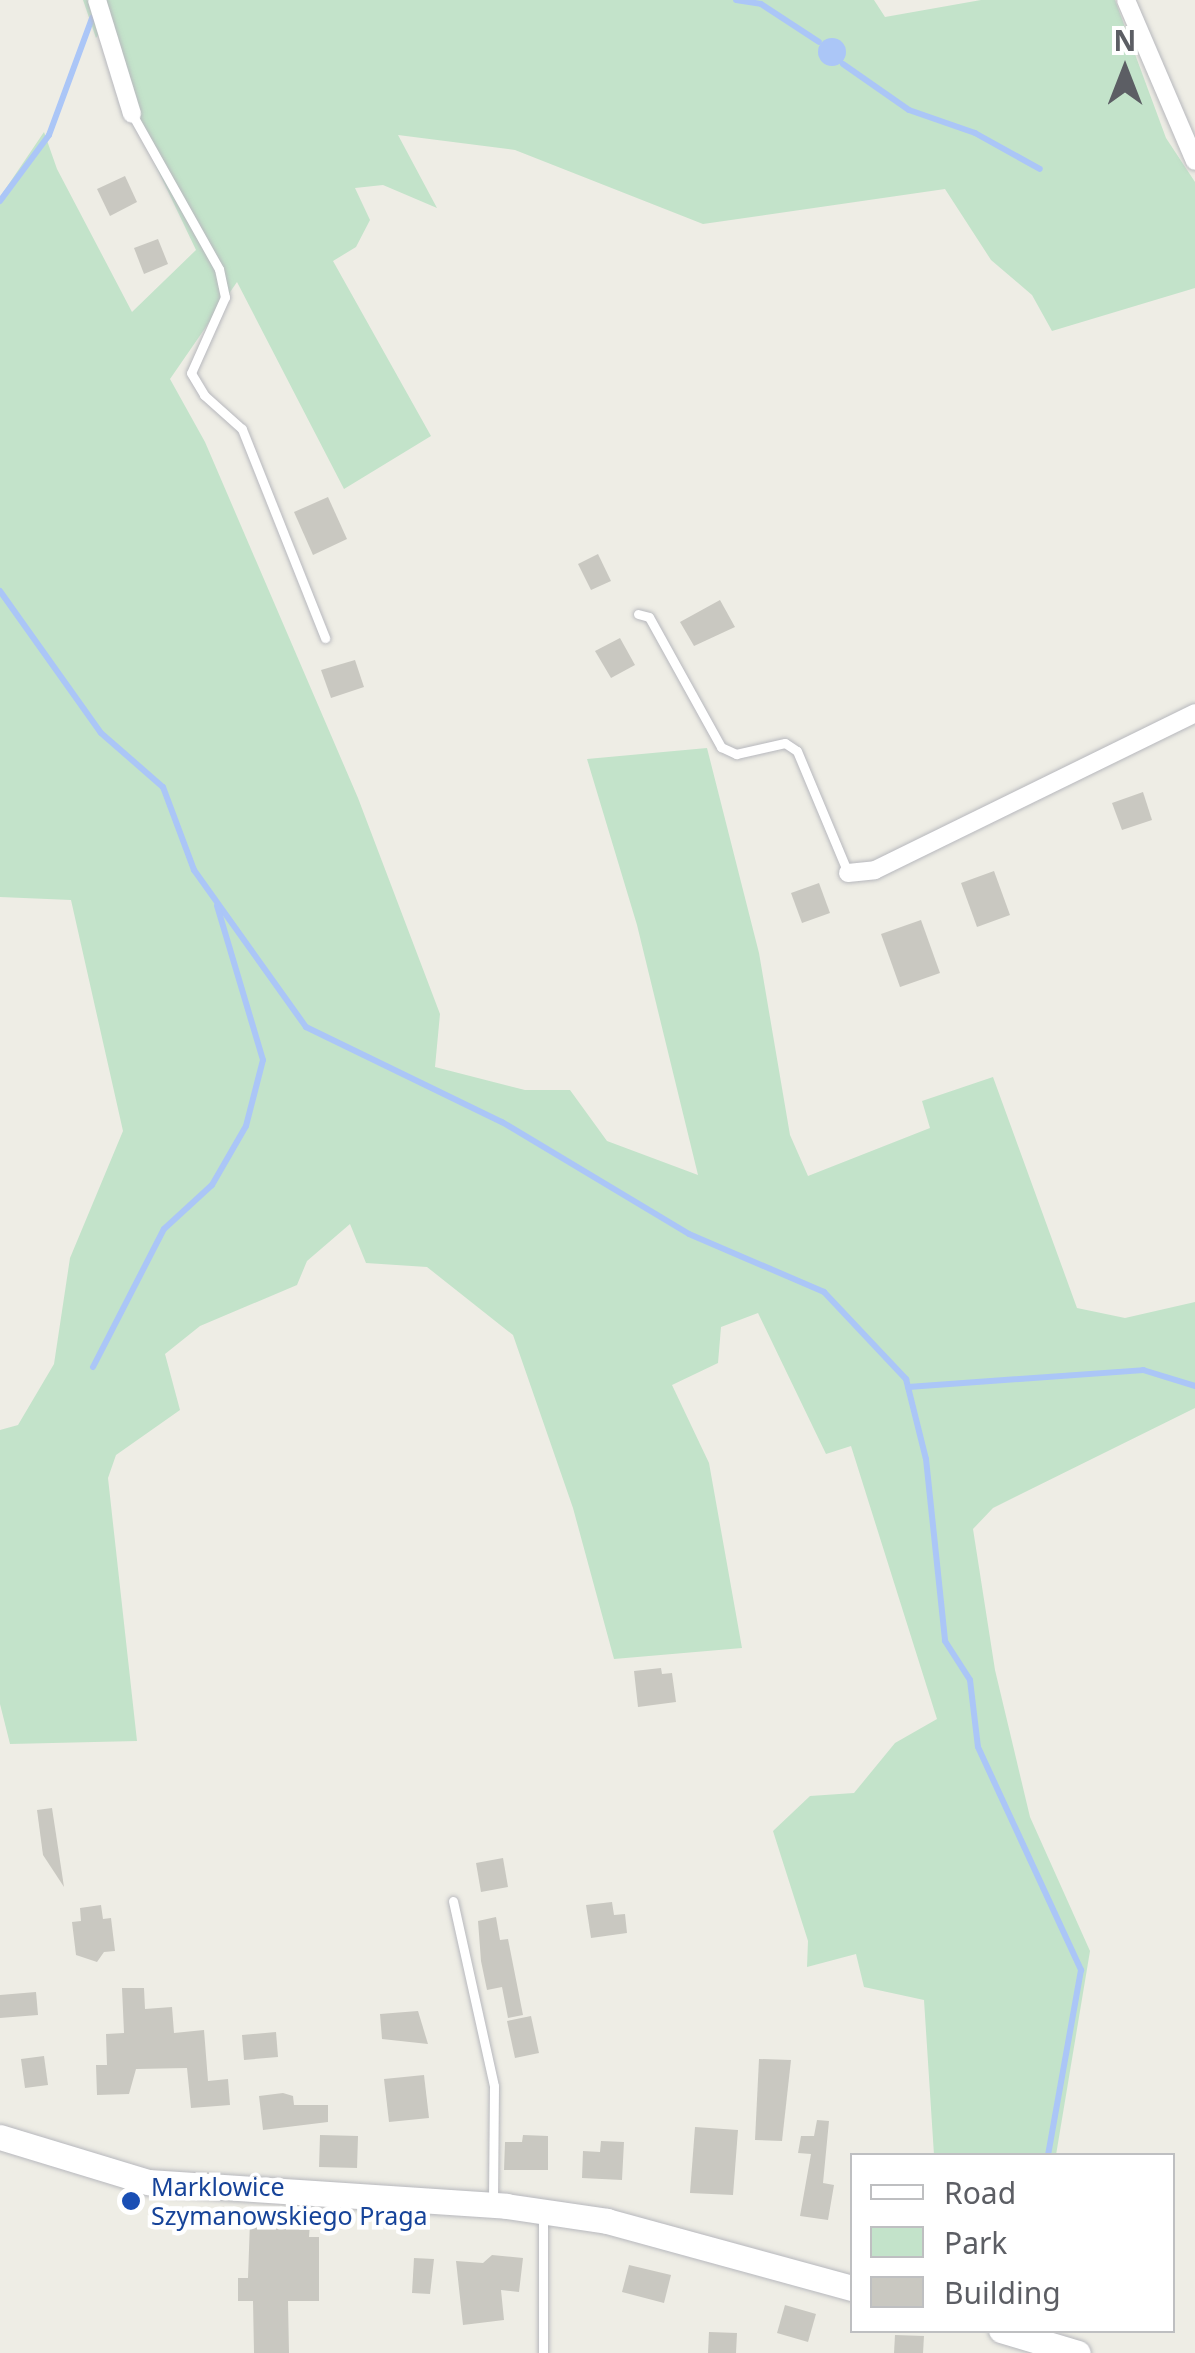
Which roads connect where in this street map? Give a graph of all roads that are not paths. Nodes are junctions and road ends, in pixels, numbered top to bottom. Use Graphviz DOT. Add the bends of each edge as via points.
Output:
graph roads {
  1 [pos="96,0"];
  2 [pos="1126,0"];
  3 [pos="132,114"];
  4 [pos="1195,161"];
  5 [pos="638,614"];
  6 [pos="325,638"];
  7 [pos="1195,713"];
  8 [pos="848,873"];
  9 [pos="453,1901"];
  10 [pos="0,2137"];
  11 [pos="494,2205"];
  12 [pos="543,2211"];
  13 [pos="850,2287"];
  14 [pos="1006,2333"];
  15 [pos="1029,2346"];
  16 [pos="543,2353"];
  17 [pos="1078,2353"];
  1 -- 3 [label="street"];
  2 -- 4 [label="street"];
  3 -- 6 [label="lane" via="219,269 224,297 191,374 242,429"];
  5 -- 8 [label="lane" via="648,617 721,748 736,754 784,743 797,751"];
  7 -- 8 [label="street" via="874,870"];
  9 -- 11 [label="lane" via="494,2086"];
  10 -- 11 [label="street" via="148,2182"];
  11 -- 12 [label="street"];
  12 -- 13 [label="street" via="690,2241"];
  12 -- 16 [label="lane"];
  14 -- 15 [label="street"];
  15 -- 17 [label="street"];
}
